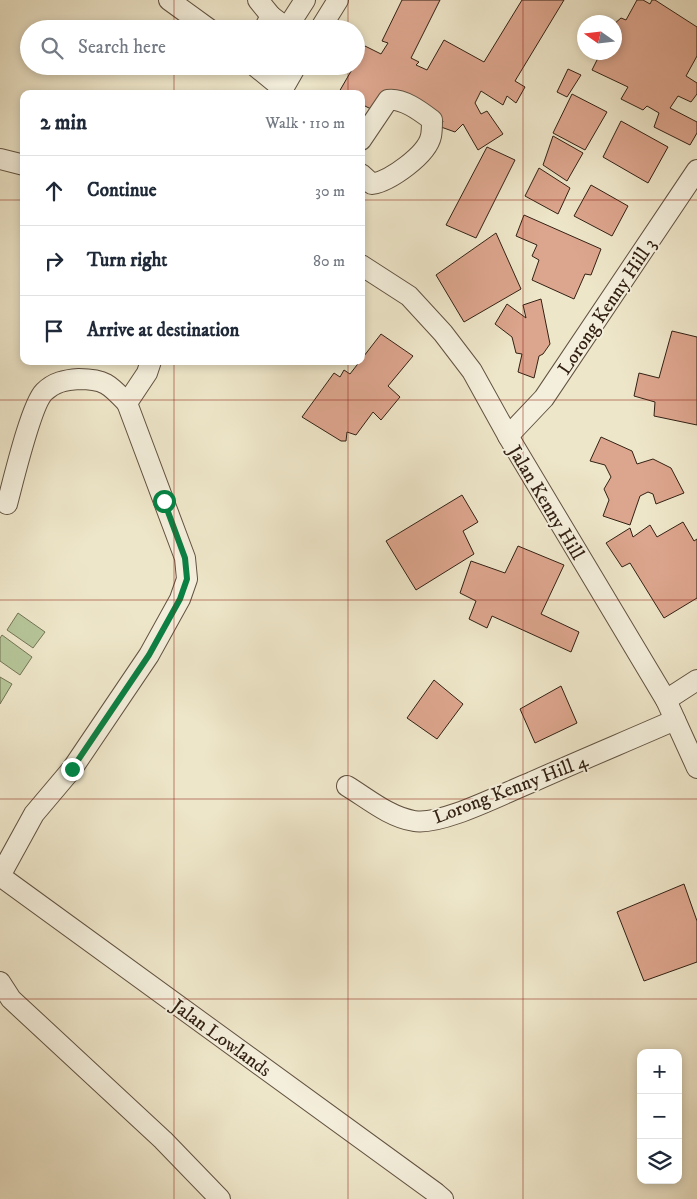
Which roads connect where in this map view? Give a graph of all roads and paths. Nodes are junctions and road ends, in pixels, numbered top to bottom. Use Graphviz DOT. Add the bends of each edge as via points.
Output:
graph roads {
  1 [pos="171,0"];
  2 [pos="258,0"];
  3 [pos="304,0"];
  4 [pos="338,0"];
  5 [pos="197,20"];
  6 [pos="267,20"];
  7 [pos="292,20"];
  8 [pos="326,20"];
  9 [pos="264,75"];
  10 [pos="291,75"];
  11 [pos="280,90"];
  12 [pos="282,90"];
  13 [pos="365,134"];
  14 [pos="0,159"];
  15 [pos="20,164"];
  16 [pos="697,170"];
  17 [pos="365,178"];
  18 [pos="365,268"];
  19 [pos="149,365"];
  20 [pos="127,403"];
  21 [pos="508,436"];
  22 [pos="7,504"];
  23 [pos="697,680"];
  24 [pos="666,700"];
  25 [pos="675,720"];
  26 [pos="697,768"];
  27 [pos="347,786"];
  28 [pos="0,876"];
  29 [pos="0,982"];
  30 [pos="220,1199"];
  31 [pos="443,1199"];
  1 -- 5 [label="street"];
  2 -- 6 [label="street"];
  3 -- 7 [label="street"];
  4 -- 8 [label="street"];
  9 -- 11 [label="street"];
  10 -- 12 [label="street"];
  13 -- 17 [label="street" via="388,100 393,99 421,111 432,120 431,137 423,152 382,182 372,184"];
  14 -- 15 [label="street"];
  16 -- 21 [label="street, Lorong Kenny Hill 3" via="544,398"];
  18 -- 21 [label="street, Jalan Kenny Hill" via="409,296 443,333 472,370"];
  19 -- 20 [label="street"];
  20 -- 22 [label="street" via="108,384 95,379 56,382 42,393"];
  20 -- 28 [label="street" via="185,558 187,579 180,599 149,655 72,769 34,814"];
  21 -- 24 [label="street, Jalan Kenny Hill"];
  23 -- 24 [label="street"];
  24 -- 25 [label="street, Jalan Kenny Hill"];
  25 -- 26 [label="street, Jalan Kenny Hill"];
  25 -- 27 [label="street, Lorong Kenny Hill 4" via="491,799 436,819 415,821 398,817"];
  28 -- 31 [label="street, Jalan Lowlands"];
  29 -- 30 [label="street" via="11,999 163,1140"];
}
